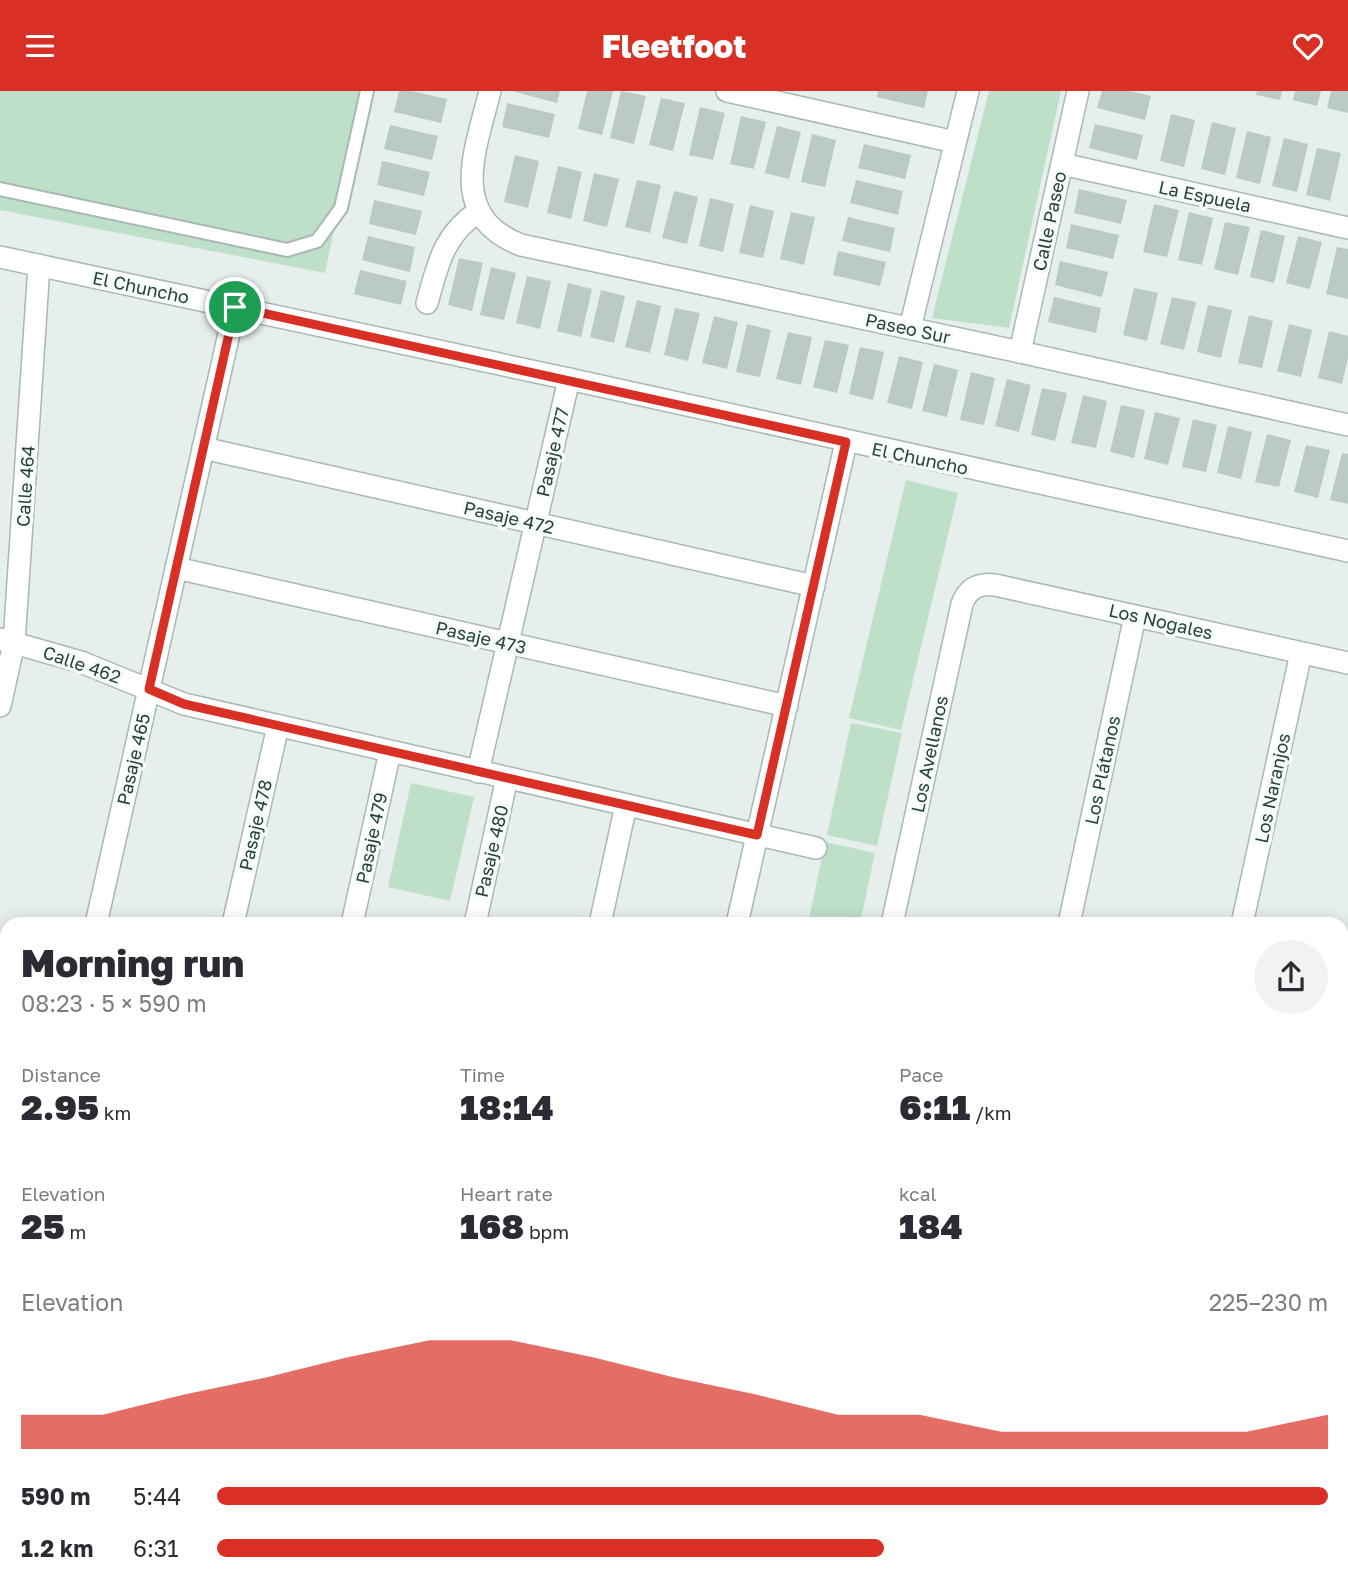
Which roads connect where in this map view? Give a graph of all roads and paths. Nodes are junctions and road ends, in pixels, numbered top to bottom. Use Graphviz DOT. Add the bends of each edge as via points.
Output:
graph roads {
  1 [pos="367,91"];
  2 [pos="490,91"];
  3 [pos="727,91"];
  4 [pos="968,91"];
  5 [pos="1078,91"];
  6 [pos="955,142"];
  7 [pos="1062,164"];
  8 [pos="0,189"];
  9 [pos="479,211"];
  10 [pos="1348,227"];
  11 [pos="0,257"];
  12 [pos="39,265"];
  13 [pos="427,303"];
  14 [pos="235,307"];
  15 [pos="910,328"];
  16 [pos="1020,352"];
  17 [pos="569,379"];
  18 [pos="1348,425"];
  19 [pos="846,442"];
  20 [pos="203,448"];
  21 [pos="536,523"];
  22 [pos="1348,551"];
  23 [pos="176,568"];
  24 [pos="814,586"];
  25 [pos="974,587"];
  26 [pos="1135,616"];
  27 [pos="7,641"];
  28 [pos="508,643"];
  29 [pos="1301,653"];
  30 [pos="1348,663"];
  31 [pos="149,689"];
  32 [pos="0,706"];
  33 [pos="786,706"];
  34 [pos="278,726"];
  35 [pos="390,751"];
  36 [pos="478,772"];
  37 [pos="507,778"];
  38 [pos="626,805"];
  39 [pos="757,835"];
  40 [pos="816,848"];
  41 [pos="98,917"];
  42 [pos="235,917"];
  43 [pos="354,917"];
  44 [pos="477,917"];
  45 [pos="602,917"];
  46 [pos="739,917"];
  47 [pos="894,917"];
  48 [pos="1070,917"];
  49 [pos="1244,917"];
  1 -- 8 [label="lane" via="341,208 317,241 287,250"];
  2 -- 9 [label="street" via="471,177"];
  3 -- 6 [label="street"];
  4 -- 6 [label="street"];
  5 -- 7 [label="street, Calle Paseo"];
  6 -- 15 [label="street"];
  7 -- 10 [label="street, La Espuela"];
  7 -- 16 [label="street, Calle Paseo"];
  9 -- 13 [label="street" via="446,243"];
  9 -- 15 [label="street, Paseo Sur" via="496,232 521,245"];
  11 -- 12 [label="street, El Chuncho"];
  12 -- 14 [label="street, El Chuncho"];
  12 -- 27 [label="street, Calle 464"];
  14 -- 17 [label="street, El Chuncho"];
  14 -- 20 [label="street, Pasaje 465"];
  15 -- 16 [label="street, Paseo Sur"];
  16 -- 18 [label="street, Paseo Sur"];
  17 -- 19 [label="street, El Chuncho"];
  17 -- 21 [label="street, Pasaje 477"];
  19 -- 22 [label="street, El Chuncho"];
  19 -- 24 [label="street"];
  20 -- 21 [label="street, Pasaje 472"];
  20 -- 23 [label="street, Pasaje 465"];
  21 -- 24 [label="street, Pasaje 472"];
  21 -- 28 [label="street, Pasaje 477"];
  23 -- 28 [label="street, Pasaje 473"];
  23 -- 31 [label="street, Pasaje 465"];
  24 -- 33 [label="street"];
  25 -- 26 [label="street, Los Nogales" via="995,585"];
  25 -- 47 [label="street, Los Avellanos" via="962,604"];
  26 -- 29 [label="street, Los Nogales"];
  26 -- 48 [label="street, Los Plátanos"];
  27 -- 31 [label="street, Calle 462" via="81,662"];
  27 -- 32 [label="street, Calle 464"];
  28 -- 33 [label="street, Pasaje 473"];
  28 -- 36 [label="street, Pasaje 477"];
  29 -- 30 [label="street, Los Nogales"];
  29 -- 49 [label="street, Los Naranjos"];
  31 -- 34 [label="street, Calle 462" via="184,704"];
  31 -- 41 [label="street, Pasaje 465"];
  33 -- 39 [label="street"];
  34 -- 35 [label="street, Calle 462"];
  34 -- 42 [label="street, Pasaje 478"];
  35 -- 36 [label="street, Calle 462"];
  35 -- 43 [label="street, Pasaje 479"];
  36 -- 37 [label="street, Calle 462"];
  37 -- 38 [label="street, Calle 462"];
  37 -- 44 [label="street, Pasaje 480"];
  38 -- 39 [label="street, Calle 462"];
  38 -- 45 [label="street"];
  39 -- 40 [label="street, Calle 462"];
  39 -- 46 [label="street"];
}
